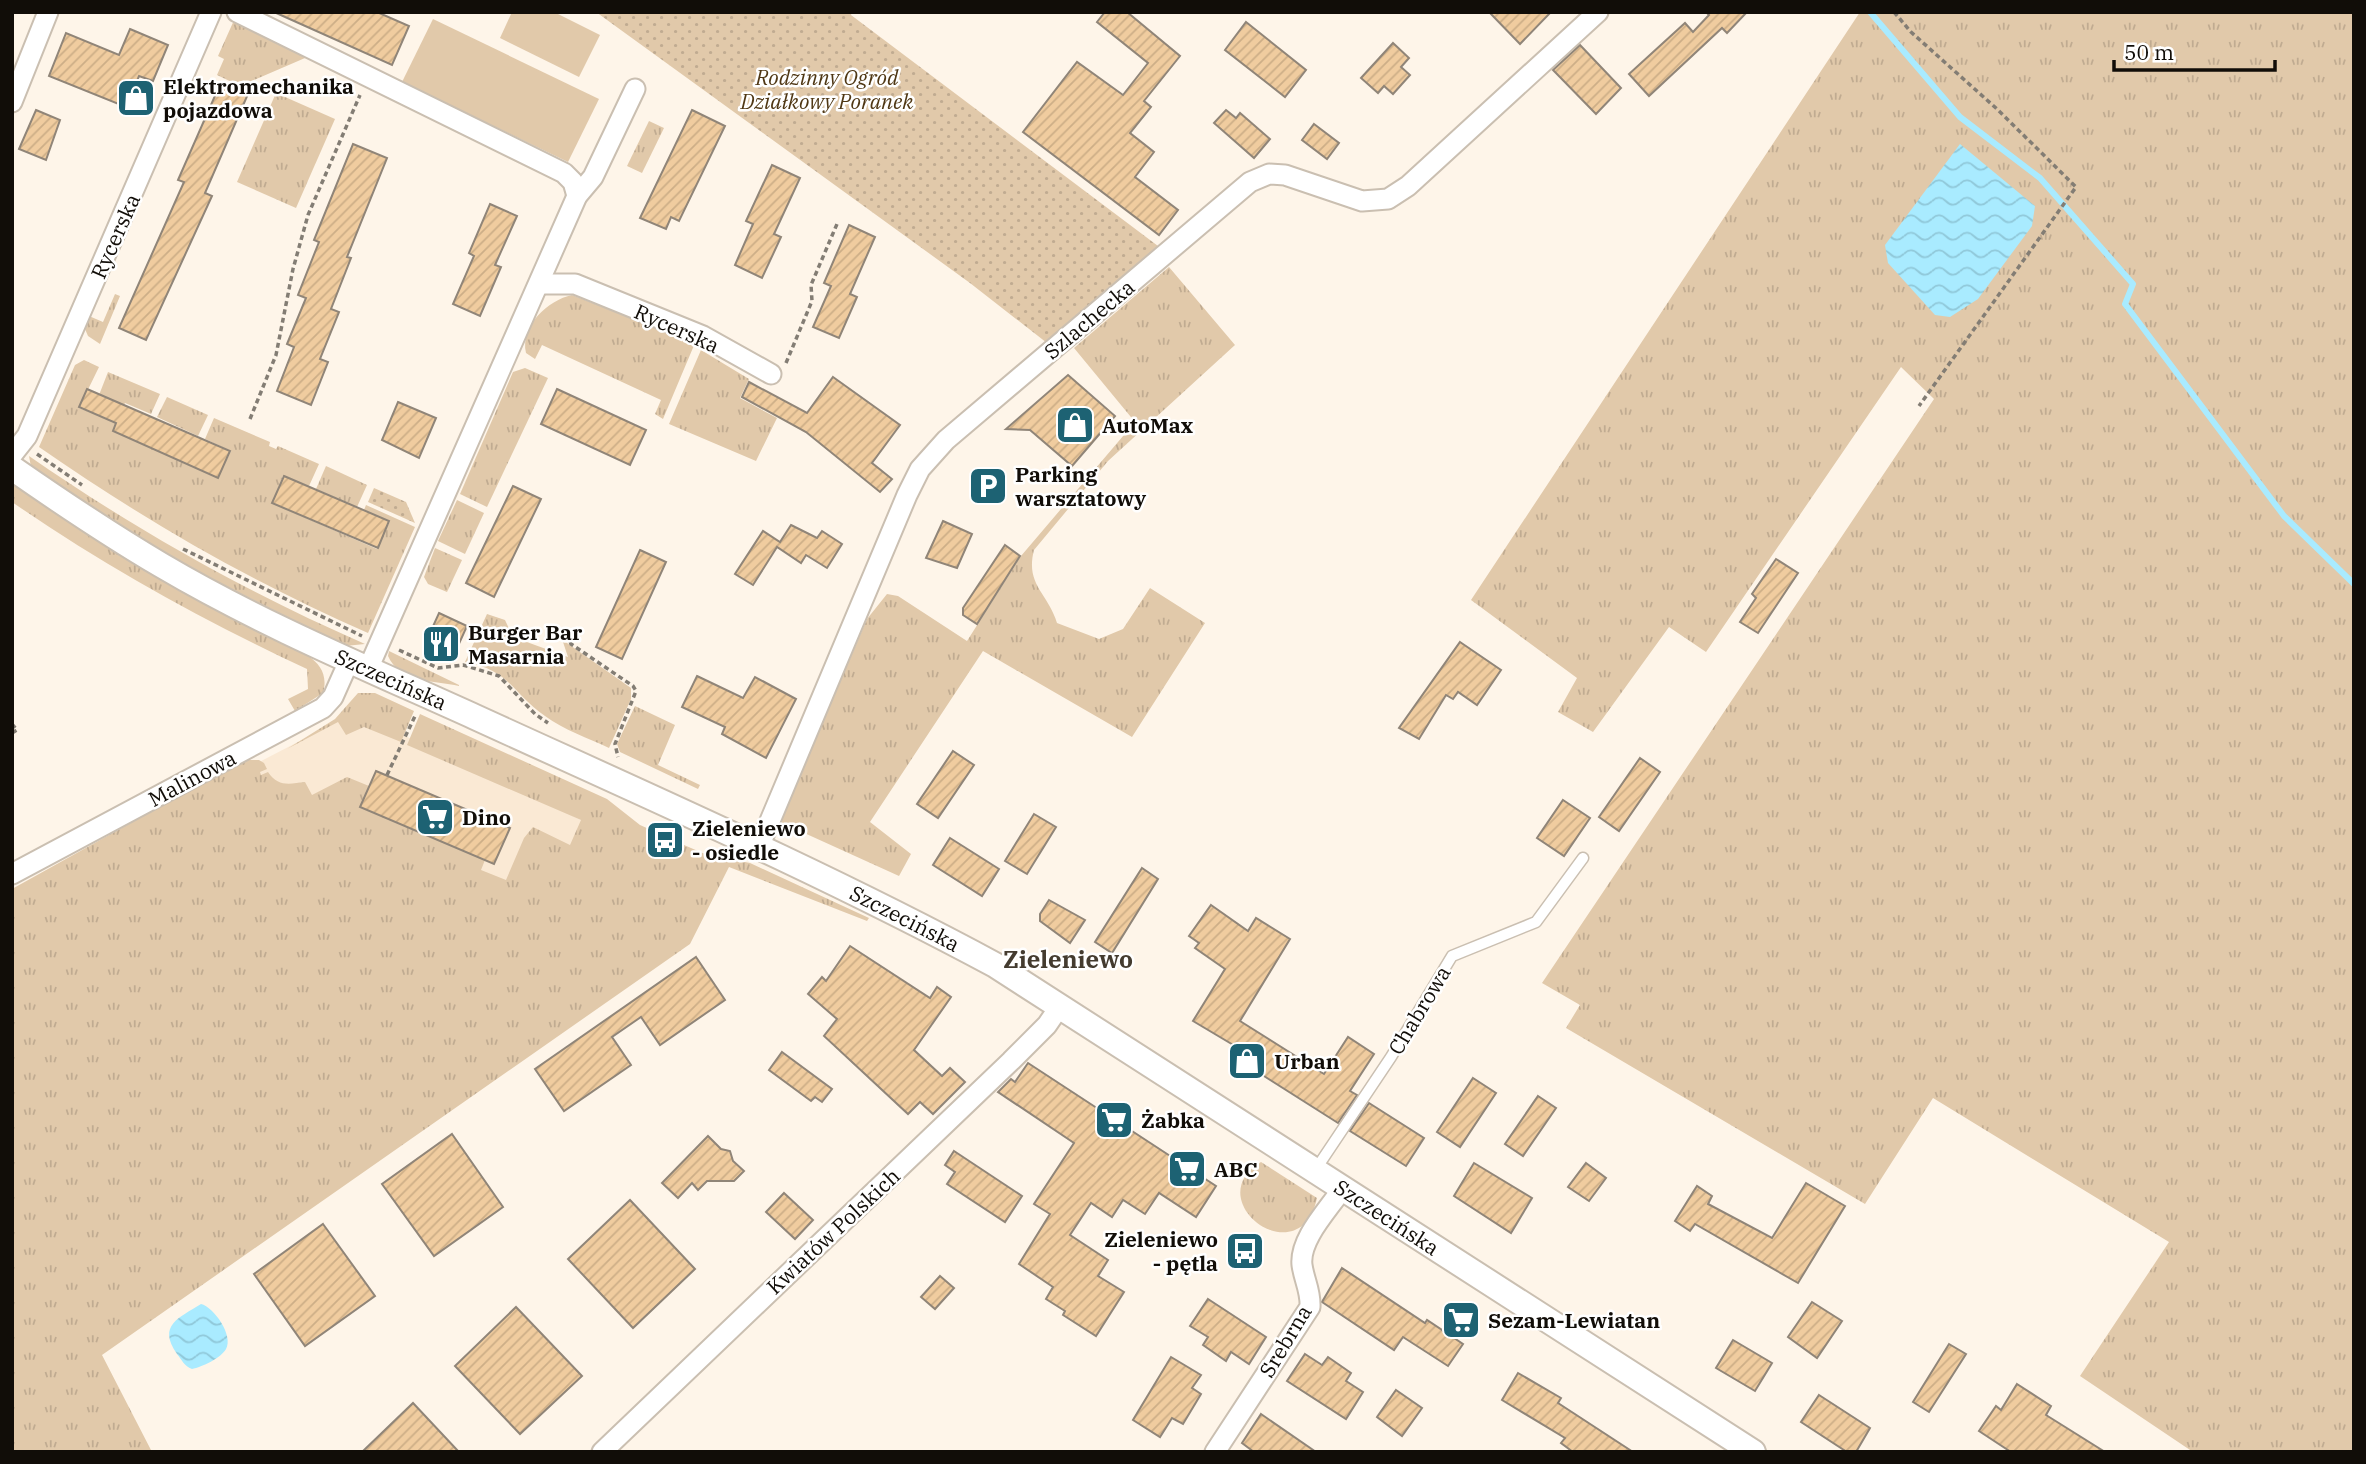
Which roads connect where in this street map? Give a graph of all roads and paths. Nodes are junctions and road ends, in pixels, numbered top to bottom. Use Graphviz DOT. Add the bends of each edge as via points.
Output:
graph roads {
  1 [pos="48,12"];
  2 [pos="211,12"];
  3 [pos="237,12"];
  4 [pos="1598,12"];
  5 [pos="1894,12"];
  6 [pos="368,78"];
  7 [pos="635,89"];
  8 [pos="12,103"];
  9 [pos="577,196"];
  10 [pos="837,224"];
  11 [pos="539,284"];
  12 [pos="771,374"];
  13 [pos="1919,406"];
  14 [pos="250,419"];
  15 [pos="32,450"];
  16 [pos="12,456"];
  17 [pos="12,468"];
  18 [pos="86,488"];
  19 [pos="176,545"];
  20 [pos="567,634"];
  21 [pos="369,639"];
  22 [pos="391,646"];
  23 [pos="359,665"];
  24 [pos="419,709"];
  25 [pos="535,715"];
  26 [pos="12,724"];
  27 [pos="12,733"];
  28 [pos="619,759"];
  29 [pos="387,775"];
  30 [pos="760,847"];
  31 [pos="1583,858"];
  32 [pos="12,874"];
  33 [pos="1060,1006"];
  34 [pos="1315,1171"];
  35 [pos="1342,1189"];
  36 [pos="1746,1450"];
  37 [pos="602,1452"];
  38 [pos="1215,1452"];
  1 -- 8 [label="street"];
  2 -- 16 [label="street, Rycerska" via="27,436"];
  3 -- 6 [label="street"];
  4 -- 30 [label="street, Szlachecka" via="1408,186 1388,199 1362,201 1269,174 1250,183 946,440 920,469 907,495"];
  5 -- 13 [label="path" via="2076,187"];
  6 -- 9 [label="street" via="564,173"];
  6 -- 14 [label="path" via="308,215 274,362"];
  7 -- 9 [label="street" via="593,177"];
  9 -- 11 [label="street"];
  10 -- 12 [label="path" via="811,285 812,301 790,358 781,371"];
  11 -- 12 [label="street, Rycerska" via="575,284 703,336"];
  11 -- 23 [label="street"];
  15 -- 18 [label="path"];
  17 -- 23 [label="street, Szczecińska" via="163,566"];
  19 -- 21 [label="path"];
  20 -- 28 [label="path" via="571,644 636,691 615,744"];
  22 -- 25 [label="path" via="438,668 463,665 499,676"];
  23 -- 30 [label="street, Szczecińska"];
  23 -- 32 [label="street, Malinowa" via="323,708"];
  24 -- 29 [label="path"];
  26 -- 27 [label="path" via="18,730"];
  30 -- 33 [label="street, Szczecińska" via="892,910"];
  31 -- 34 [label="lane, Chabrowa" via="1536,922 1452,956"];
  33 -- 34 [label="street, Szczecińska"];
  33 -- 37 [label="street, Kwiatów Polskich" via="1011,1061"];
  34 -- 35 [label="street, Szczecińska"];
  35 -- 36 [label="street, Szczecińska"];
  35 -- 38 [label="street, Srebrna" via="1303,1248 1310,1307"];
}
